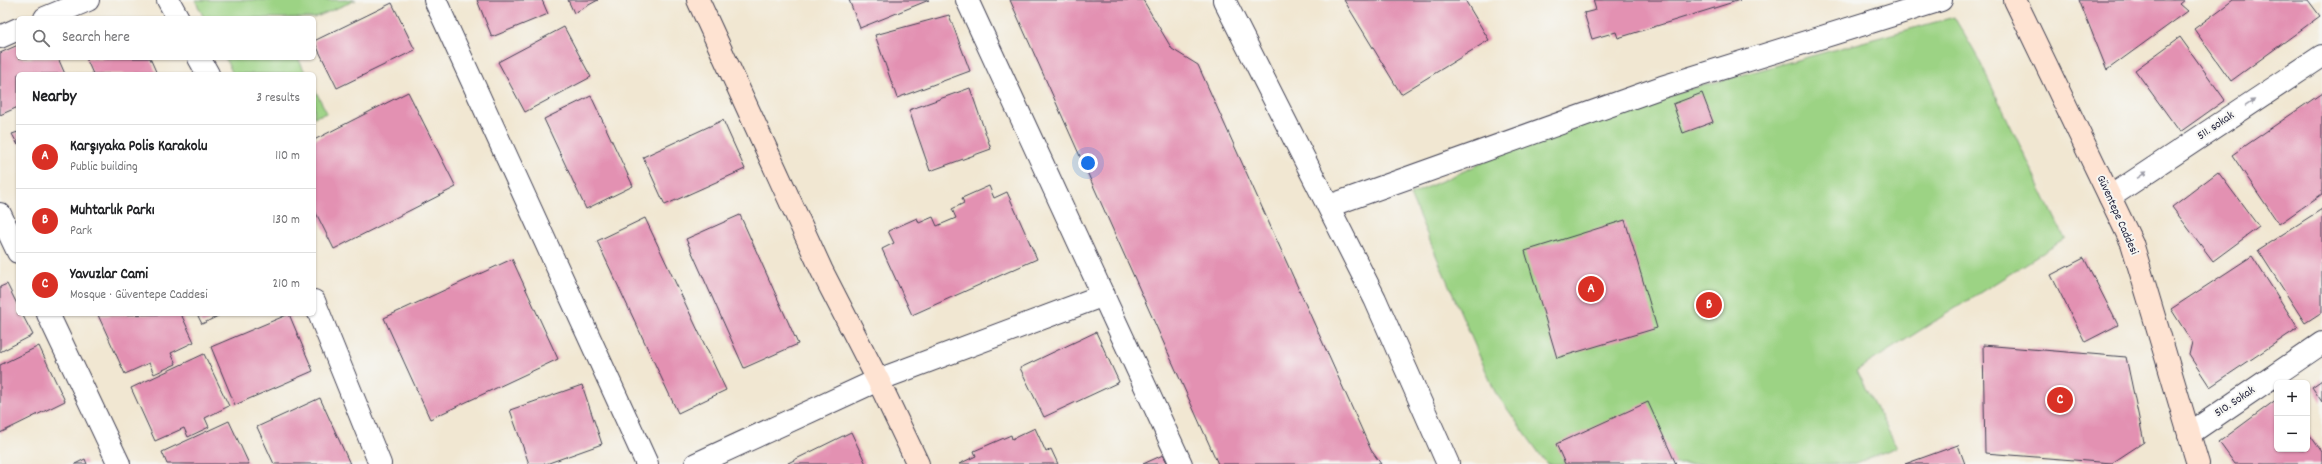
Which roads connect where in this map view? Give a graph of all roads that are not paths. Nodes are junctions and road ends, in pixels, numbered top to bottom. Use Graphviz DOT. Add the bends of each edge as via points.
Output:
graph roads {
  1 [pos="88,0"];
  2 [pos="168,0"];
  3 [pos="435,0"];
  4 [pos="698,0"];
  5 [pos="967,0"];
  6 [pos="1224,0"];
  7 [pos="1941,0"];
  8 [pos="2019,2"];
  9 [pos="50,16"];
  10 [pos="177,16"];
  11 [pos="16,30"];
  12 [pos="0,37"];
  13 [pos="2322,56"];
  14 [pos="200,60"];
  15 [pos="207,72"];
  16 [pos="2110,197"];
  17 [pos="1329,206"];
  18 [pos="0,214"];
  19 [pos="16,248"];
  20 [pos="1104,295"];
  21 [pos="316,306"];
  22 [pos="49,316"];
  23 [pos="2322,343"];
  24 [pos="878,380"];
  25 [pos="2189,434"];
  26 [pos="119,464"];
  27 [pos="380,464"];
  28 [pos="647,464"];
  29 [pos="696,464"];
  30 [pos="918,464"];
  31 [pos="1181,464"];
  32 [pos="1448,464"];
  33 [pos="2198,464"];
  1 -- 9 [label="street"];
  2 -- 10 [label="street"];
  3 -- 28 [label="street"];
  4 -- 24 [label="street" via="822,271"];
  5 -- 20 [label="street"];
  6 -- 17 [label="street"];
  7 -- 17 [label="street" via="1662,87"];
  8 -- 16 [label="street, Güventepe Caddesi"];
  11 -- 12 [label="street"];
  16 -- 13 [label="street, 511. sokak, one-way"];
  14 -- 15 [label="street"];
  16 -- 25 [label="street, Güventepe Caddesi" via="2132,243"];
  17 -- 32 [label="street" via="1375,299"];
  18 -- 19 [label="street"];
  20 -- 24 [label="street"];
  20 -- 31 [label="street"];
  21 -- 27 [label="street"];
  22 -- 26 [label="street"];
  23 -- 25 [label="street, 510. Sokak"];
  24 -- 29 [label="street"];
  24 -- 30 [label="street"];
  25 -- 33 [label="street, Güventepe Caddesi"];
}
